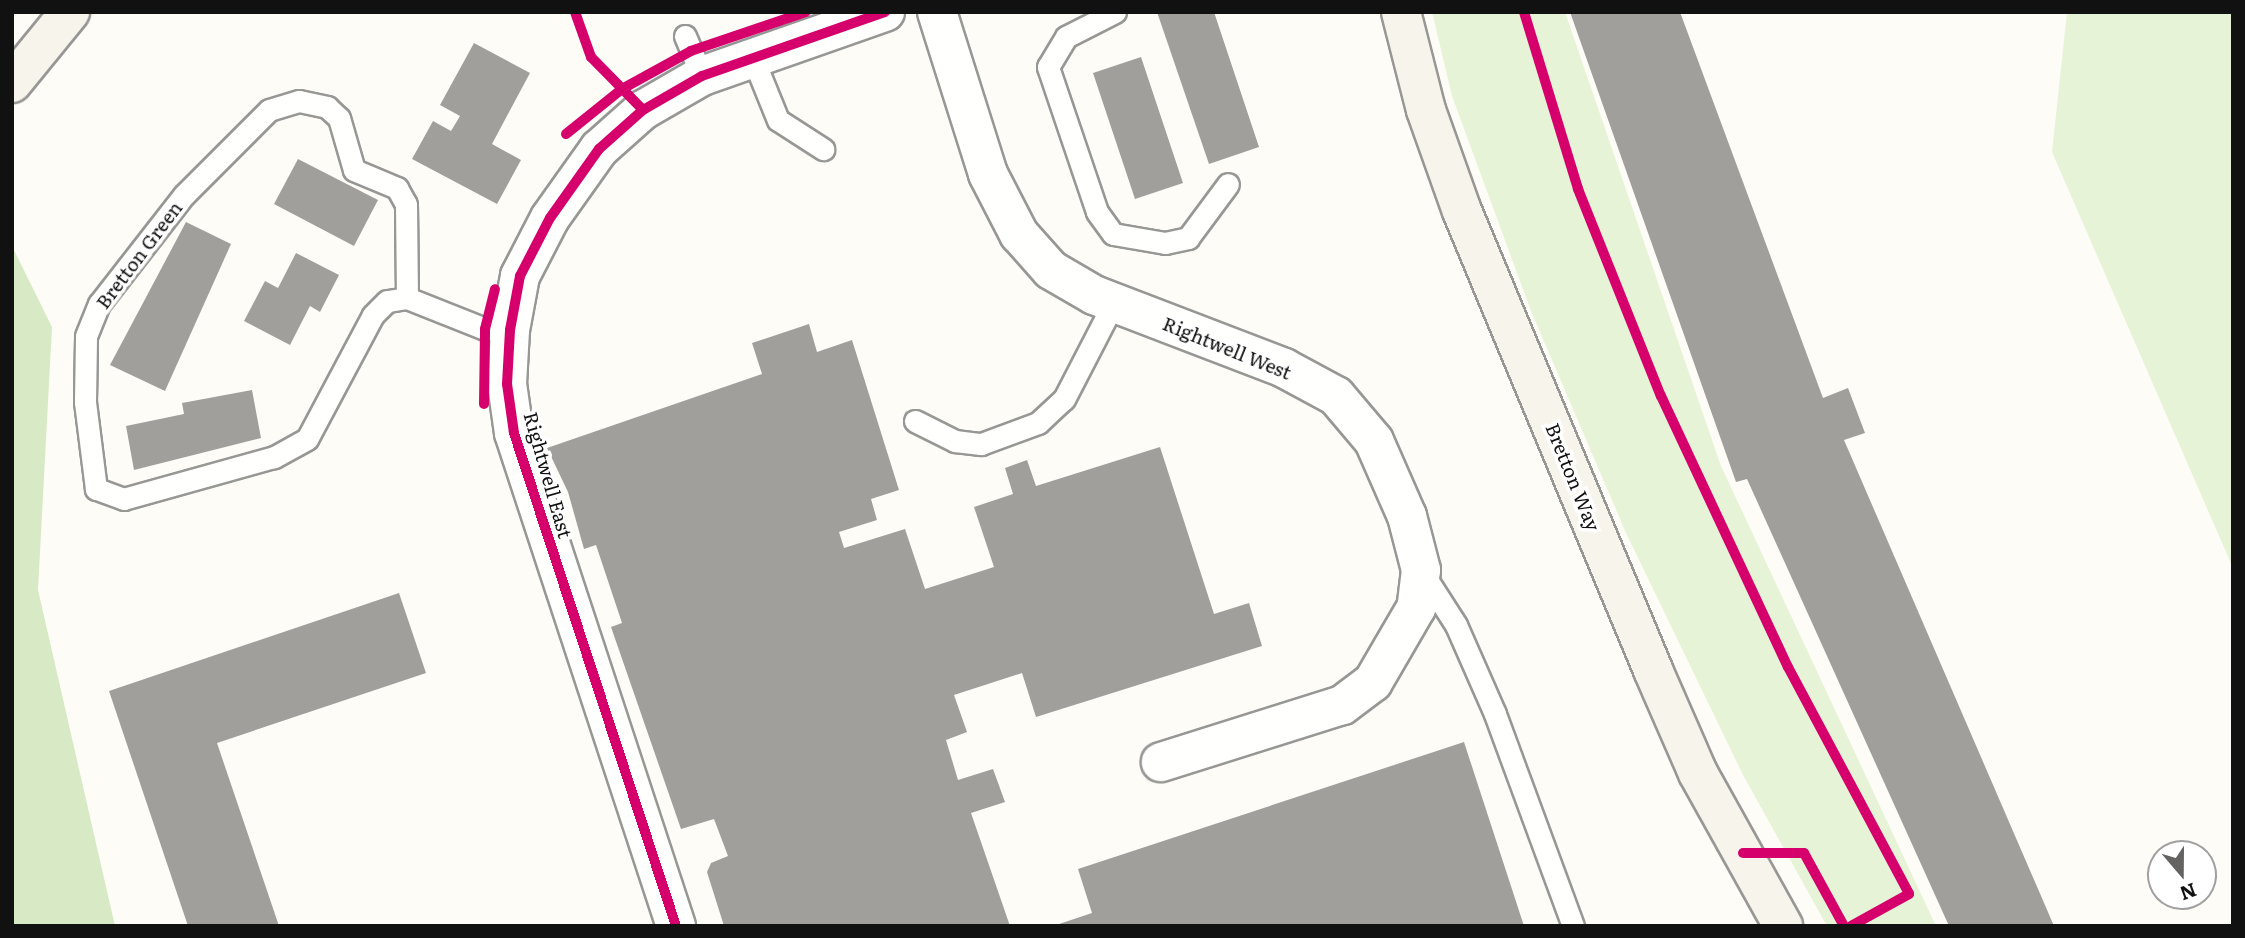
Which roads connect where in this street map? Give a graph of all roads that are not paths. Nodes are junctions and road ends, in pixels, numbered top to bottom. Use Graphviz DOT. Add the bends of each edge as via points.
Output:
graph roads {
  1 [pos="70,12"];
  2 [pos="885,12"];
  3 [pos="937,12"];
  4 [pos="1115,12"];
  5 [pos="1401,12"];
  6 [pos="685,36"];
  7 [pos="752,56"];
  8 [pos="702,76"];
  9 [pos="12,83"];
  10 [pos="823,149"];
  11 [pos="1228,184"];
  12 [pos="407,298"];
  13 [pos="1114,302"];
  14 [pos="510,330"];
  15 [pos="915,421"];
  16 [pos="1421,570"];
  17 [pos="1161,762"];
  18 [pos="676,926"];
  19 [pos="1573,926"];
  20 [pos="1783,926"];
  1 -- 9 [label="street"];
  2 -- 7 [label="street, Rightwell East"];
  3 -- 13 [label="street, Rightwell West" via="988,174 1019,234 1051,270"];
  4 -- 11 [label="lane" via="1066,37 1048,67 1097,212 1113,234 1144,243 1188,237"];
  5 -- 20 [label="street, Bretton Way" via="1426,110 1462,211 1653,670 1698,773"];
  6 -- 8 [label="lane"];
  7 -- 8 [label="street, Rightwell East"];
  7 -- 10 [label="lane" via="778,120"];
  8 -- 14 [label="street, Rightwell East" via="672,89 599,149 550,218 520,276"];
  12 -- 12 [label="lane, Bretton Green" via="387,301 373,315 307,439 274,457 124,499 96,489 85,402 86,349 99,304 184,195 269,110 299,101 327,107 339,118 354,170 397,188 406,204"];
  12 -- 14 [label="lane" via="485,329"];
  13 -- 15 [label="lane" via="1064,399 1038,423 981,444 955,441"];
  13 -- 16 [label="street, Rightwell West" via="1284,368 1336,396 1374,441 1407,516"];
  14 -- 18 [label="street, Rightwell East" via="507,384 514,433"];
  16 -- 17 [label="street, Rightwell West" via="1416,608 1395,649 1373,682 1342,705"];
  16 -- 19 [label="lane" via="1456,625 1495,713"];
}
